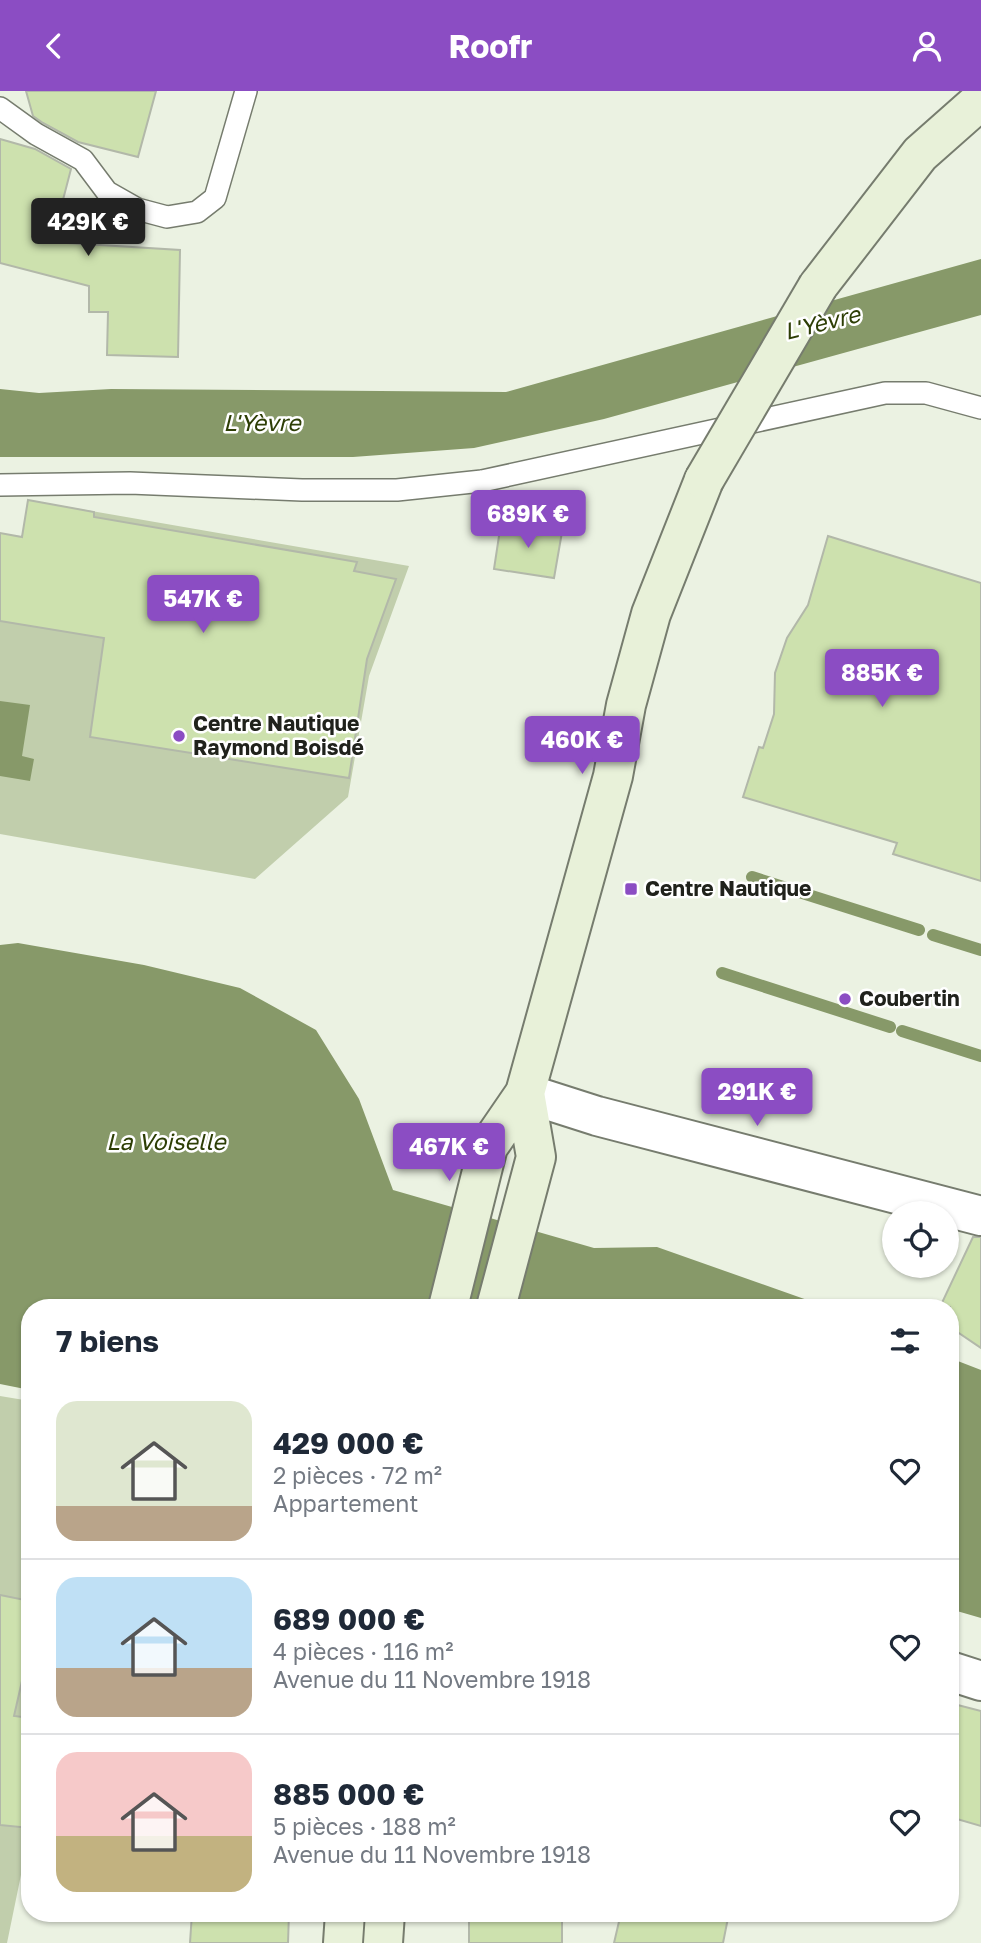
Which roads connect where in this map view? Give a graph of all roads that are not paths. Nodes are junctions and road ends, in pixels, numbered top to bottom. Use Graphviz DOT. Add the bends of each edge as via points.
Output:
graph roads {
  1 [pos="246,91"];
  2 [pos="981,100"];
  3 [pos="0,109"];
  4 [pos="981,408"];
  5 [pos="0,485"];
  6 [pos="526,1093"];
  7 [pos="981,1216"];
  8 [pos="450,1299"];
  9 [pos="498,1299"];
  10 [pos="959,1674"];
  11 [pos="981,1681"];
  12 [pos="344,1922"];
  13 [pos="384,1922"];
  14 [pos="343,1943"];
  15 [pos="383,1943"];
  1 -- 3 [label="lane" via="215,198 197,212 167,217 137,209 107,192 83,160"];
  2 -- 6 [label="main road, bridge" via="920,154 818,286 704,480 651,614 626,705 613,776"];
  4 -- 5 [label="lane" via="926,393 885,393 482,481 397,490 130,483"];
  6 -- 7 [label="street" via="610,1120"];
  6 -- 8 [label="main road" via="488,1147"];
  6 -- 9 [label="main road" via="536,1157"];
  10 -- 11 [label="street"];
  12 -- 14 [label="main road"];
  13 -- 15 [label="main road"];
}
